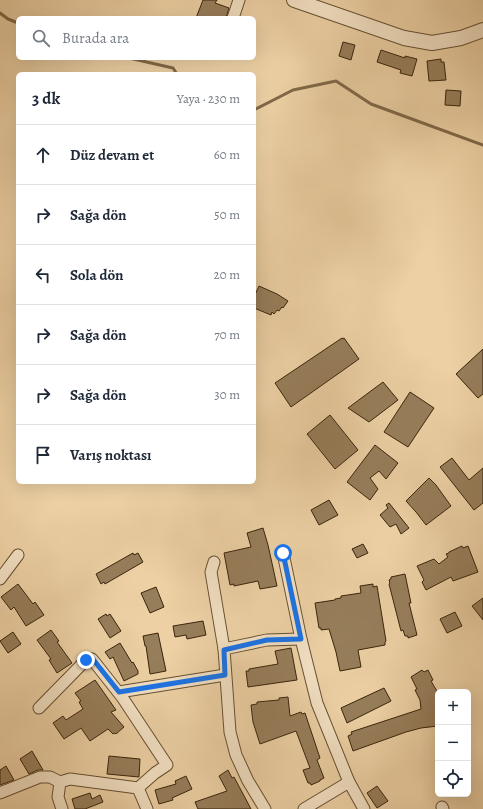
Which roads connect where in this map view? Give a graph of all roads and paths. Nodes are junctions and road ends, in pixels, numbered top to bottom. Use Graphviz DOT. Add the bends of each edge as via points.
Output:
graph roads {
  1 [pos="239,0"];
  2 [pos="294,0"];
  3 [pos="234,16"];
  4 [pos="483,30"];
  5 [pos="283,553"];
  6 [pos="18,555"];
  7 [pos="214,562"];
  8 [pos="0,579"];
  9 [pos="301,639"];
  10 [pos="224,650"];
  11 [pos="225,675"];
  12 [pos="119,692"];
  13 [pos="39,708"];
  14 [pos="60,782"];
  15 [pos="349,782"];
  16 [pos="138,788"];
  17 [pos="0,793"];
  18 [pos="62,809"];
  19 [pos="147,809"];
  20 [pos="265,809"];
  21 [pos="304,809"];
  22 [pos="364,809"];
  1 -- 3 [label="street"];
  2 -- 4 [label="street" via="404,38 432,43 461,38"];
  5 -- 9 [label="street"];
  6 -- 8 [label="street"];
  7 -- 10 [label="street" via="211,572"];
  9 -- 10 [label="street" via="267,640"];
  9 -- 15 [label="street" via="317,703"];
  10 -- 11 [label="street"];
  11 -- 12 [label="street"];
  11 -- 20 [label="street" via="230,732 236,755"];
  12 -- 13 [label="street" via="92,658 86,660"];
  12 -- 16 [label="street" via="167,765"];
  14 -- 16 [label="street" via="70,779"];
  14 -- 17 [label="street" via="50,777 40,777"];
  14 -- 18 [label="street" via="58,797"];
  15 -- 21 [label="street"];
  15 -- 22 [label="street"];
  16 -- 19 [label="street"];
}
